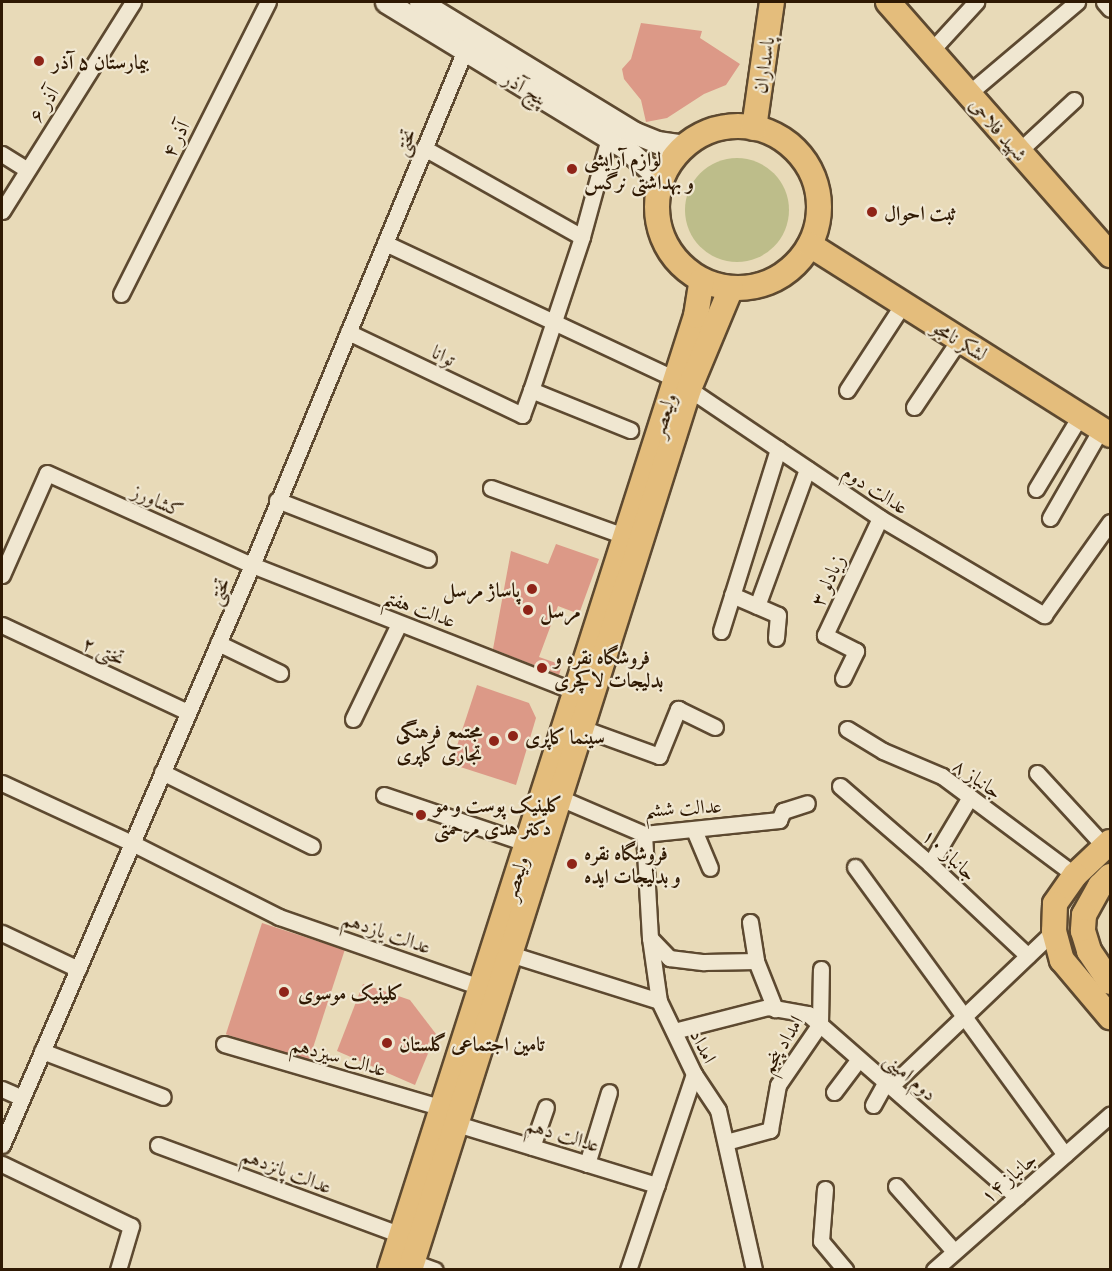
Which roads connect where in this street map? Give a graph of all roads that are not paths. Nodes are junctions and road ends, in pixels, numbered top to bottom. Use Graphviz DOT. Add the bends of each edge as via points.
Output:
graph roads {
  1 [pos="133,2"];
  2 [pos="268,2"];
  3 [pos="386,2"];
  4 [pos="420,2"];
  5 [pos="772,2"];
  6 [pos="888,2"];
  7 [pos="976,2"];
  8 [pos="1077,2"];
  9 [pos="1104,2"];
  10 [pos="1110,9"];
  11 [pos="465,50"];
  12 [pos="931,51"];
  13 [pos="968,94"];
  14 [pos="1074,100"];
  15 [pos="755,124"];
  16 [pos="609,138"];
  17 [pos="685,146"];
  18 [pos="424,148"];
  19 [pos="1019,151"];
  20 [pos="2,154"];
  21 [pos="26,169"];
  22 [pos="662,180"];
  23 [pos="2,211"];
  24 [pos="582,237"];
  25 [pos="385,243"];
  26 [pos="816,249"];
  27 [pos="1110,255"];
  28 [pos="702,280"];
  29 [pos="732,288"];
  30 [pos="121,294"];
  31 [pos="903,304"];
  32 [pos="553,322"];
  33 [pos="348,332"];
  34 [pos="959,339"];
  35 [pos="682,384"];
  36 [pos="531,390"];
  37 [pos="847,390"];
  38 [pos="914,407"];
  39 [pos="1080,416"];
  40 [pos="630,430"];
  41 [pos="1106,432"];
  42 [pos="778,449"];
  43 [pos="807,469"];
  44 [pos="491,488"];
  45 [pos="1036,489"];
  46 [pos="277,500"];
  47 [pos="880,518"];
  48 [pos="1050,518"];
  49 [pos="1110,522"];
  50 [pos="624,536"];
  51 [pos="428,559"];
  52 [pos="252,565"];
  53 [pos="2,575"];
  54 [pos="732,595"];
  55 [pos="757,606"];
  56 [pos="399,624"];
  57 [pos="2,626"];
  58 [pos="721,631"];
  59 [pos="776,638"];
  60 [pos="218,643"];
  61 [pos="280,673"];
  62 [pos="843,678"];
  63 [pos="574,691"];
  64 [pos="188,712"];
  65 [pos="353,719"];
  66 [pos="715,727"];
  67 [pos="582,728"];
  68 [pos="847,729"];
  69 [pos="162,772"];
  70 [pos="1037,773"];
  71 [pos="2,783"];
  72 [pos="840,786"];
  73 [pos="384,795"];
  74 [pos="970,797"];
  75 [pos="560,798"];
  76 [pos="807,803"];
  77 [pos="694,830"];
  78 [pos="644,834"];
  79 [pos="132,843"];
  80 [pos="526,843"];
  81 [pos="1108,845"];
  82 [pos="312,846"];
  83 [pos="930,864"];
  84 [pos="855,867"];
  85 [pos="710,868"];
  86 [pos="1075,874"];
  87 [pos="1110,876"];
  88 [pos="750,922"];
  89 [pos="1054,931"];
  90 [pos="2,933"];
  91 [pos="650,938"];
  92 [pos="510,954"];
  93 [pos="1028,956"];
  94 [pos="756,961"];
  95 [pos="78,969"];
  96 [pos="821,969"];
  97 [pos="1110,982"];
  98 [pos="480,987"];
  99 [pos="659,1001"];
  100 [pos="772,1008"];
  101 [pos="1110,1017"];
  102 [pos="964,1018"];
  103 [pos="820,1024"];
  104 [pos="674,1031"];
  105 [pos="224,1044"];
  106 [pos="42,1051"];
  107 [pos="859,1059"];
  108 [pos="694,1074"];
  109 [pos="888,1084"];
  110 [pos="2,1089"];
  111 [pos="609,1092"];
  112 [pos="834,1092"];
  113 [pos="163,1097"];
  114 [pos="22,1098"];
  115 [pos="873,1105"];
  116 [pos="546,1107"];
  117 [pos="1110,1115"];
  118 [pos="450,1116"];
  119 [pos="726,1142"];
  120 [pos="2,1145"];
  121 [pos="158,1145"];
  122 [pos="532,1147"];
  123 [pos="1065,1155"];
  124 [pos="2,1164"];
  125 [pos="587,1164"];
  126 [pos="657,1185"];
  127 [pos="896,1186"];
  128 [pos="825,1189"];
  129 [pos="1017,1197"];
  130 [pos="401,1235"];
  131 [pos="954,1251"];
  132 [pos="419,1267"];
  133 [pos="118,1269"];
  134 [pos="390,1269"];
  135 [pos="628,1269"];
  136 [pos="754,1269"];
  137 [pos="845,1269"];
  138 [pos="933,1269"];
  1 -- 21 [label="street, آذر ۶"];
  2 -- 30 [label="street, آذر ۴"];
  3 -- 11 [label="main road, پنج آذر"];
  4 -- 17 [label="main road, پنج آذر" via="635,133 657,142"];
  5 -- 15 [label="main road, پاسداران"];
  6 -- 12 [label="main road, شهید فلاحی"];
  7 -- 12 [label="street"];
  8 -- 13 [label="street"];
  9 -- 10 [label="street"];
  11 -- 16 [label="main road, پنج آذر"];
  11 -- 18 [label="street, تختی"];
  12 -- 13 [label="main road, شهید فلاحی"];
  13 -- 19 [label="main road, شهید فلاحی"];
  14 -- 19 [label="street"];
  15 -- 17 [label="main road" via="706,133"];
  15 -- 26 [label="main road" via="790,146 814,179 819,212"];
  16 -- 22 [label="main road, پنج آذر"];
  16 -- 24 [label="street"];
  17 -- 22 [label="main road"];
  18 -- 24 [label="street"];
  18 -- 25 [label="street, تختی"];
  19 -- 27 [label="main road, شهید فلاحی"];
  20 -- 21 [label="street"];
  21 -- 23 [label="street, آذر ۶"];
  22 -- 28 [label="main road" via="657,206 663,237 681,264"];
  24 -- 32 [label="street"];
  25 -- 32 [label="street, عدالت دوم"];
  25 -- 33 [label="street, تختی"];
  26 -- 29 [label="main road" via="773,281"];
  26 -- 31 [label="main road, لشکر نامجو"];
  28 -- 29 [label="main road"];
  28 -- 35 [label="main road, ولیعصر"];
  29 -- 35 [label="main road, ولیعصر"];
  31 -- 34 [label="main road, لشکر نامجو"];
  31 -- 37 [label="street"];
  32 -- 35 [label="street, عدالت دوم"];
  32 -- 36 [label="street"];
  33 -- 36 [label="street, توانا" via="522,415"];
  33 -- 46 [label="street, تختی"];
  34 -- 38 [label="street"];
  34 -- 39 [label="main road, لشکر نامجو"];
  35 -- 42 [label="street, عدالت دوم"];
  35 -- 50 [label="main road, ولیعصر"];
  35 -- 67 [label="main road, ولیعصر"];
  36 -- 40 [label="street"];
  39 -- 41 [label="main road, لشکر نامجو"];
  39 -- 45 [label="street"];
  41 -- 48 [label="street"];
  42 -- 43 [label="street, عدالت دوم"];
  42 -- 54 [label="street"];
  43 -- 47 [label="street, عدالت دوم"];
  43 -- 55 [label="street"];
  44 -- 50 [label="street"];
  46 -- 51 [label="street"];
  46 -- 52 [label="street, تختی"];
  47 -- 49 [label="street, عدالت دوم" via="1044,615"];
  47 -- 62 [label="street, زیادلو ۳" via="825,635 856,651"];
  50 -- 63 [label="main road, ولیعصر"];
  52 -- 53 [label="street, کشاورز" via="47,473"];
  52 -- 56 [label="street, عدالت هفتم"];
  52 -- 60 [label="street, تختی"];
  54 -- 55 [label="street"];
  54 -- 58 [label="street"];
  55 -- 59 [label="street" via="778,615"];
  56 -- 63 [label="street, عدالت هفتم"];
  56 -- 65 [label="street"];
  57 -- 64 [label="street, تختی ۲"];
  60 -- 61 [label="street"];
  60 -- 64 [label="street, تختی"];
  63 -- 80 [label="main road, ولیعصر"];
  64 -- 69 [label="street, تختی"];
  66 -- 67 [label="street" via="678,709 659,756"];
  67 -- 75 [label="main road, ولیعصر"];
  68 -- 74 [label="street, جانباز ۸" via="883,751 942,776"];
  69 -- 79 [label="street, تختی"];
  69 -- 82 [label="street"];
  70 -- 81 [label="street"];
  71 -- 79 [label="street, عدالت یازدهم"];
  72 -- 83 [label="street, ۱۰ جانباز"];
  73 -- 80 [label="street"];
  74 -- 83 [label="street"];
  74 -- 86 [label="street, جانباز ۸"];
  75 -- 78 [label="street, عدالت ششم"];
  75 -- 92 [label="main road, ولیعصر"];
  76 -- 77 [label="street, عدالت ششم" via="783,811 779,820"];
  77 -- 78 [label="street, عدالت ششم"];
  77 -- 85 [label="street"];
  78 -- 91 [label="street, امداد"];
  79 -- 95 [label="street, تختی"];
  79 -- 98 [label="street, عدالت یازدهم" via="279,918"];
  80 -- 98 [label="main road, ولیعصر"];
  81 -- 86 [label="main road"];
  83 -- 93 [label="street, ۱۰ جانباز"];
  84 -- 102 [label="street"];
  86 -- 89 [label="main road" via="1055,904"];
  87 -- 97 [label="main road" via="1084,915 1083,931 1089,951"];
  88 -- 94 [label="street"];
  89 -- 93 [label="street"];
  89 -- 101 [label="main road" via="1062,960"];
  90 -- 95 [label="street"];
  91 -- 94 [label="street" via="669,958"];
  91 -- 99 [label="street, امداد"];
  92 -- 99 [label="street"];
  92 -- 118 [label="main road, ولیعصر"];
  93 -- 102 [label="street"];
  94 -- 100 [label="street"];
  95 -- 106 [label="street, تختی"];
  96 -- 103 [label="street, امداد پنجم"];
  98 -- 118 [label="main road, ولیعصر"];
  99 -- 104 [label="street, امداد"];
  100 -- 103 [label="street, دوم امینی" via="808,1014"];
  100 -- 104 [label="street"];
  102 -- 109 [label="street"];
  102 -- 123 [label="street"];
  103 -- 107 [label="street, دوم امینی"];
  103 -- 119 [label="street, امداد پنجم" via="778,1085 770,1130"];
  104 -- 108 [label="street, امداد"];
  105 -- 118 [label="street, عدالت سیزدهم"];
  106 -- 113 [label="street"];
  106 -- 114 [label="street, تختی"];
  107 -- 109 [label="street, دوم امینی"];
  107 -- 112 [label="street"];
  108 -- 119 [label="street, امداد" via="718,1110"];
  108 -- 126 [label="street"];
  109 -- 115 [label="street"];
  109 -- 129 [label="street, دوم امینی"];
  110 -- 114 [label="street"];
  111 -- 125 [label="street"];
  114 -- 120 [label="street, تختی"];
  116 -- 122 [label="street"];
  117 -- 123 [label="street, جانباز ۱۴"];
  118 -- 122 [label="street, عدالت دهم"];
  118 -- 130 [label="main road, ولیعصر"];
  118 -- 132 [label="main road, ولیعصر"];
  119 -- 136 [label="street, امداد"];
  121 -- 130 [label="street, عدالت پانزدهم"];
  122 -- 125 [label="street, عدالت دهم"];
  123 -- 129 [label="street, جانباز ۱۴"];
  124 -- 133 [label="street" via="131,1226"];
  125 -- 126 [label="street, عدالت دهم"];
  126 -- 135 [label="street"];
  127 -- 131 [label="street"];
  128 -- 137 [label="street" via="821,1241"];
  129 -- 131 [label="street, جانباز ۱۴"];
  130 -- 134 [label="main road, ولیعصر"];
  131 -- 138 [label="street, جانباز ۱۴"];
}
